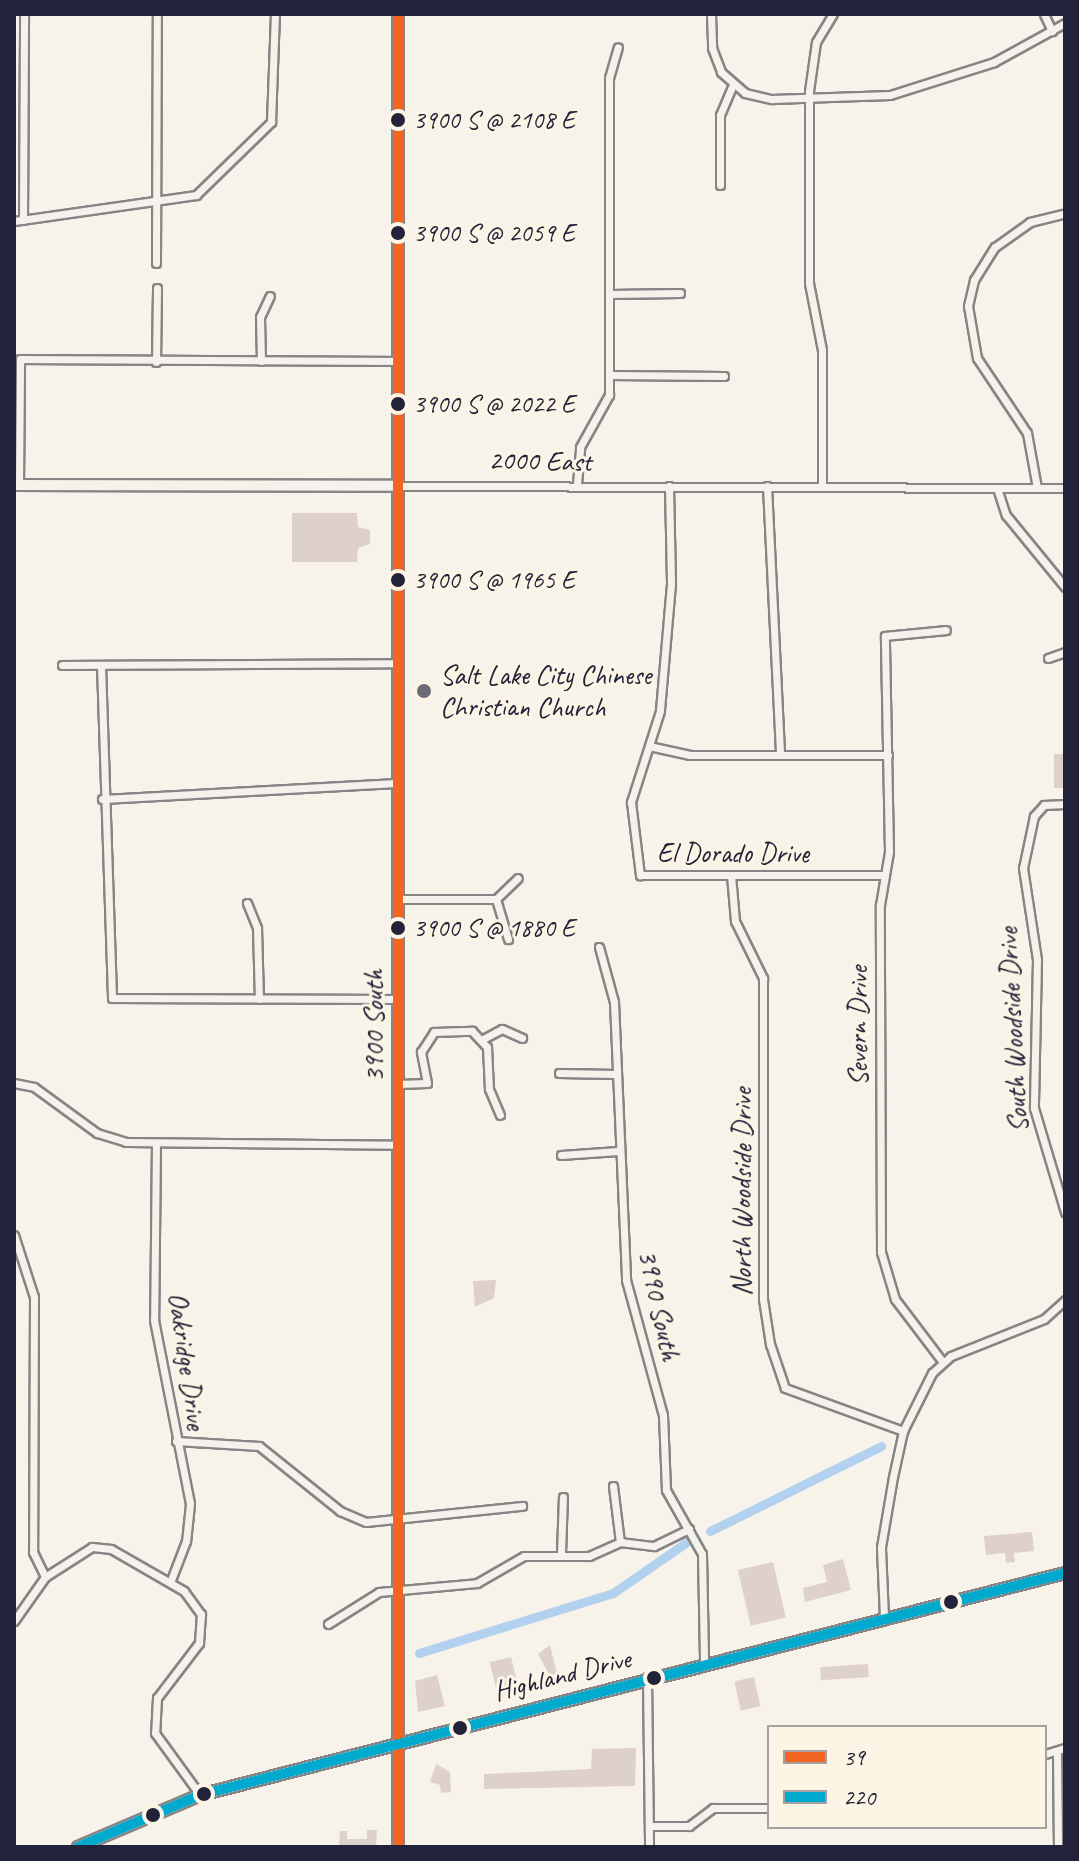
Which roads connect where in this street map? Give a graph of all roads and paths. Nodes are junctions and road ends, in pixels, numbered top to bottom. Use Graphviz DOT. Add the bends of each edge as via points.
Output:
graph roads {
  1 [pos="24,14"];
  2 [pos="157,14"];
  3 [pos="275,14"];
  4 [pos="398,14"];
  5 [pos="711,14"];
  6 [pos="833,14"];
  7 [pos="1044,14"];
  8 [pos="1065,23"];
  9 [pos="1052,31"];
  10 [pos="618,47"];
  11 [pos="733,85"];
  12 [pos="809,99"];
  13 [pos="720,185"];
  14 [pos="156,202"];
  15 [pos="1065,213"];
  16 [pos="18,220"];
  17 [pos="156,263"];
  18 [pos="157,288"];
  19 [pos="680,293"];
  20 [pos="610,294"];
  21 [pos="270,296"];
  22 [pos="261,361"];
  23 [pos="398,361"];
  24 [pos="156,362"];
  25 [pos="610,375"];
  26 [pos="724,376"];
  27 [pos="577,484"];
  28 [pos="16,485"];
  29 [pos="398,486"];
  30 [pos="669,486"];
  31 [pos="767,486"];
  32 [pos="822,487"];
  33 [pos="997,488"];
  34 [pos="1037,488"];
  35 [pos="1065,488"];
  36 [pos="1065,587"];
  37 [pos="946,630"];
  38 [pos="1065,652"];
  39 [pos="1048,658"];
  40 [pos="398,663"];
  41 [pos="62,665"];
  42 [pos="101,665"];
  43 [pos="649,746"];
  44 [pos="780,755"];
  45 [pos="888,755"];
  46 [pos="398,783"];
  47 [pos="102,799"];
  48 [pos="1065,804"];
  49 [pos="731,875"];
  50 [pos="885,875"];
  51 [pos="518,878"];
  52 [pos="398,899"];
  53 [pos="496,899"];
  54 [pos="247,903"];
  55 [pos="508,939"];
  56 [pos="599,947"];
  57 [pos="259,999"];
  58 [pos="399,999"];
  59 [pos="522,1038"];
  60 [pos="483,1039"];
  61 [pos="559,1073"];
  62 [pos="616,1074"];
  63 [pos="14,1083"];
  64 [pos="398,1084"];
  65 [pos="500,1115"];
  66 [pos="156,1143"];
  67 [pos="398,1145"];
  68 [pos="618,1151"];
  69 [pos="561,1155"];
  70 [pos="1065,1212"];
  71 [pos="14,1235"];
  72 [pos="1065,1300"];
  73 [pos="942,1361"];
  74 [pos="903,1431"];
  75 [pos="176,1441"];
  76 [pos="613,1486"];
  77 [pos="563,1497"];
  78 [pos="522,1506"];
  79 [pos="398,1522"];
  80 [pos="689,1529"];
  81 [pos="620,1542"];
  82 [pos="561,1553"];
  83 [pos="1065,1573"];
  84 [pos="45,1577"];
  85 [pos="171,1580"];
  86 [pos="398,1589"];
  87 [pos="884,1617"];
  88 [pos="14,1621"];
  89 [pos="328,1624"];
  90 [pos="704,1663"];
  91 [pos="647,1677"];
  92 [pos="398,1742"];
  93 [pos="1065,1748"];
  94 [pos="1047,1754"];
  95 [pos="1057,1754"];
  96 [pos="200,1795"];
  97 [pos="767,1808"];
  98 [pos="649,1826"];
  99 [pos="78,1847"];
  100 [pos="398,1847"];
  101 [pos="649,1847"];
  102 [pos="1058,1847"];
  1 -- 16 [label="street"];
  2 -- 14 [label="street"];
  3 -- 14 [label="street" via="275,103 268,127 191,198"];
  4 -- 23 [label="main road, 3900 South"];
  5 -- 11 [label="street" via="713,57"];
  6 -- 12 [label="street" via="816,42"];
  7 -- 9 [label="street"];
  8 -- 9 [label="street"];
  9 -- 12 [label="street" via="994,62 890,95"];
  10 -- 20 [label="street" via="609,78"];
  11 -- 12 [label="street" via="758,98"];
  11 -- 13 [label="street" via="720,109"];
  12 -- 32 [label="street" via="809,283 822,350"];
  14 -- 16 [label="street"];
  14 -- 17 [label="street"];
  15 -- 34 [label="street" via="1030,222 995,247 974,280 968,306 977,358 1027,433"];
  18 -- 24 [label="street"];
  19 -- 20 [label="street"];
  20 -- 25 [label="street"];
  21 -- 22 [label="street" via="260,317"];
  22 -- 23 [label="street"];
  22 -- 24 [label="street"];
  23 -- 29 [label="main road, 3900 South"];
  24 -- 28 [label="street" via="20,359"];
  25 -- 26 [label="street"];
  25 -- 27 [label="street" via="605,409 580,447"];
  27 -- 29 [label="street, 2000 East"];
  27 -- 30 [label="street, 2000 East"];
  28 -- 29 [label="main road, 2000 East"];
  29 -- 40 [label="main road, 3900 South"];
  30 -- 31 [label="street, 2000 East"];
  30 -- 43 [label="street, El Dorado Drive" via="668,619 660,711"];
  31 -- 32 [label="street, 2000 East"];
  31 -- 44 [label="street"];
  32 -- 33 [label="street, 2000 East"];
  33 -- 34 [label="street, 2000 East"];
  33 -- 36 [label="street" via="1006,515"];
  34 -- 35 [label="street, 2000 East"];
  37 -- 45 [label="street, Severn Drive" via="887,633"];
  38 -- 39 [label="street"];
  40 -- 42 [label="street"];
  40 -- 46 [label="main road, 3900 South"];
  41 -- 42 [label="street"];
  42 -- 47 [label="street"];
  43 -- 44 [label="street" via="677,754"];
  43 -- 49 [label="street, El Dorado Drive" via="631,802 640,875"];
  44 -- 45 [label="street"];
  45 -- 50 [label="street, Severn Drive"];
  46 -- 47 [label="street"];
  46 -- 52 [label="main road, 3900 South"];
  47 -- 57 [label="street" via="111,872 112,998"];
  48 -- 70 [label="street, South Woodside Drive" via="1049,804 1030,824 1023,868 1037,972 1034,1108"];
  49 -- 50 [label="street, El Dorado Drive"];
  49 -- 74 [label="street, North Woodside Drive" via="735,921 763,978 763,1299 770,1344 785,1388"];
  50 -- 73 [label="street, Severn Drive" via="881,1252 895,1299"];
  51 -- 53 [label="street"];
  52 -- 53 [label="street"];
  52 -- 58 [label="main road, 3900 South"];
  53 -- 55 [label="street"];
  54 -- 57 [label="street" via="257,928"];
  56 -- 62 [label="street, 3990 South" via="612,991"];
  57 -- 58 [label="street"];
  58 -- 64 [label="main road, 3900 South"];
  59 -- 60 [label="street" via="502,1029"];
  60 -- 64 [label="street" via="465,1029 434,1032 421,1052 427,1083"];
  60 -- 65 [label="street" via="489,1089"];
  61 -- 62 [label="street"];
  62 -- 68 [label="street, 3990 South"];
  63 -- 66 [label="street" via="42,1092 106,1137"];
  64 -- 67 [label="main road, 3900 South"];
  66 -- 67 [label="street"];
  66 -- 75 [label="street, Oakridge Drive" via="154,1320"];
  67 -- 79 [label="main road, 3900 South"];
  68 -- 69 [label="street"];
  68 -- 80 [label="street, 3990 South" via="630,1302 663,1415 666,1490"];
  71 -- 84 [label="street" via="34,1297 33,1552"];
  72 -- 73 [label="street" via="1044,1319"];
  73 -- 74 [label="street"];
  74 -- 87 [label="street" via="881,1547"];
  75 -- 79 [label="street" via="259,1446 340,1511 366,1522"];
  75 -- 85 [label="street, Oakridge Drive" via="189,1524"];
  76 -- 81 [label="street"];
  77 -- 82 [label="street"];
  78 -- 79 [label="street"];
  79 -- 86 [label="main road, 3900 South"];
  80 -- 81 [label="street" via="658,1545"];
  80 -- 90 [label="street, 3990 South" via="702,1554"];
  81 -- 82 [label="street" via="589,1556"];
  82 -- 86 [label="street" via="524,1556 477,1583"];
  83 -- 87 [label="main road, Highland Drive"];
  84 -- 85 [label="street" via="80,1552 101,1547"];
  84 -- 88 [label="street"];
  85 -- 96 [label="street" via="201,1614 201,1630 190,1659 157,1698 155,1733"];
  86 -- 89 [label="street" via="368,1596"];
  86 -- 92 [label="main road, 3900 South"];
  87 -- 90 [label="main road, Highland Drive"];
  90 -- 91 [label="main road, Highland Drive"];
  91 -- 92 [label="main road, Highland Drive"];
  91 -- 98 [label="street"];
  92 -- 96 [label="main road, Highland Drive"];
  92 -- 100 [label="main road, 3900 South"];
  93 -- 95 [label="street"];
  94 -- 95 [label="street"];
  95 -- 102 [label="street"];
  96 -- 99 [label="main road, Highland Drive"];
  97 -- 98 [label="street" via="713,1808 689,1826"];
  98 -- 101 [label="street"];
}
